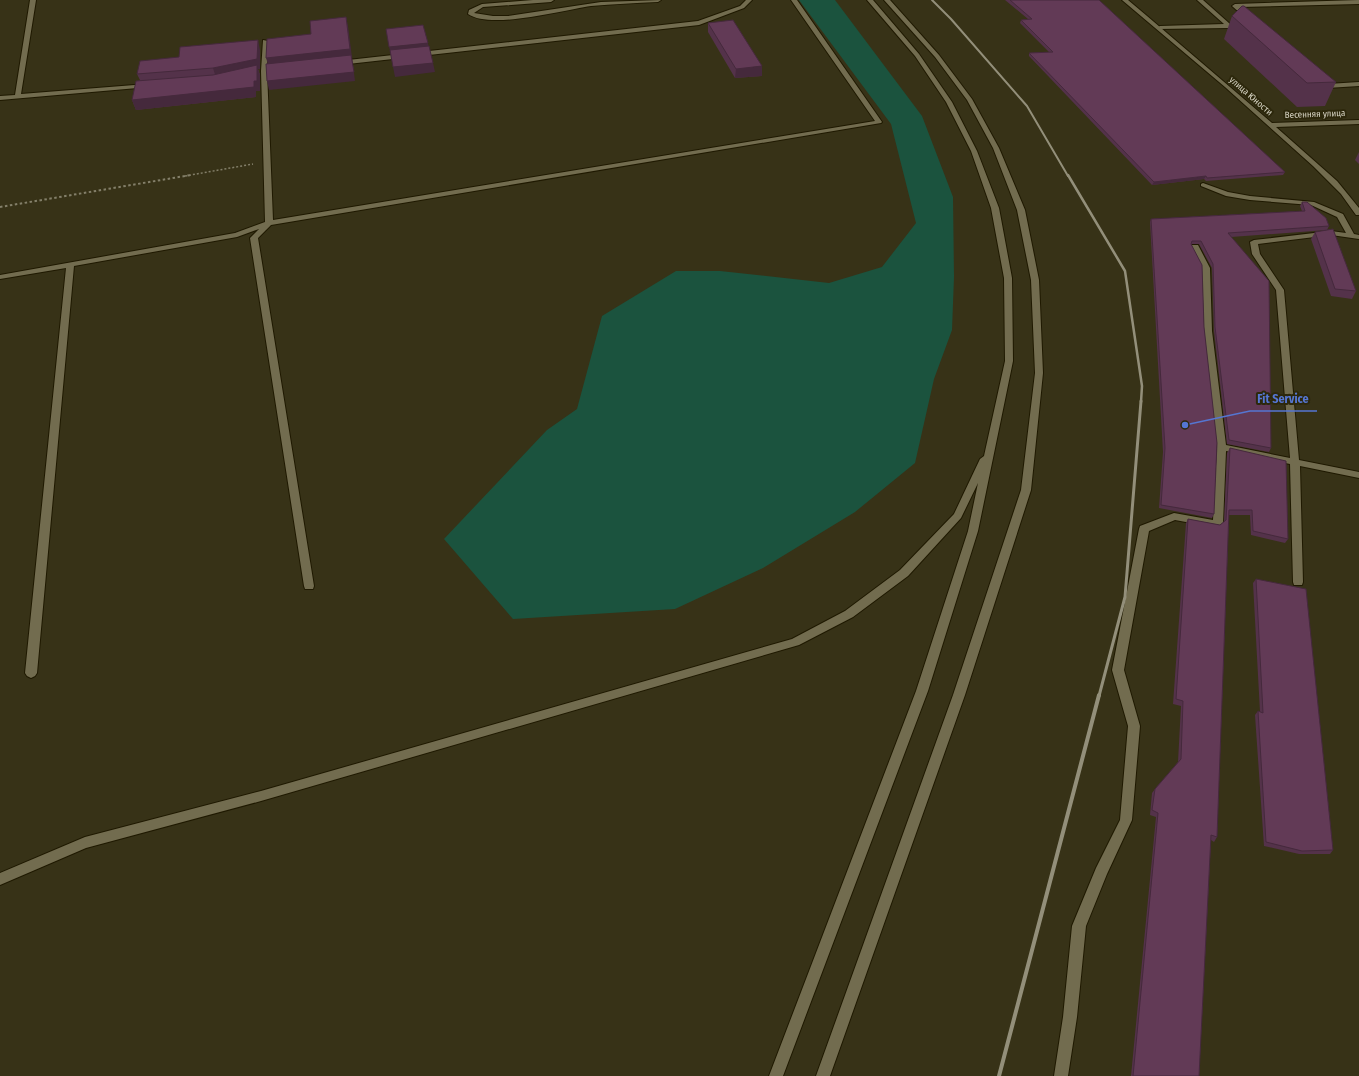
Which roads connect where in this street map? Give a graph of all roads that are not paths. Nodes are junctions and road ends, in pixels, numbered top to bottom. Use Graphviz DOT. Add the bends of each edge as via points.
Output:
graph roads {
  1 [pos="33,0"];
  2 [pos="551,0"];
  3 [pos="658,0"];
  4 [pos="749,0"];
  5 [pos="794,0"];
  6 [pos="870,0"];
  7 [pos="887,0"];
  8 [pos="1125,0"];
  9 [pos="1200,0"];
  10 [pos="1359,2"];
  11 [pos="1229,26"];
  12 [pos="1160,28"];
  13 [pos="265,41"];
  14 [pos="335,63"];
  15 [pos="272,70"];
  16 [pos="260,72"];
  17 [pos="1315,75"];
  18 [pos="1359,84"];
  19 [pos="153,86"];
  20 [pos="18,96"];
  21 [pos="0,98"];
  22 [pos="1359,122"];
  23 [pos="1271,125"];
  24 [pos="1203,185"];
  25 [pos="1359,213"];
  26 [pos="269,223"];
  27 [pos="1355,237"];
  28 [pos="1195,247"];
  29 [pos="70,264"];
  30 [pos="0,277"];
  31 [pos="993,441"];
  32 [pos="1222,447"];
  33 [pos="1295,463"];
  34 [pos="1359,475"];
  35 [pos="1298,582"];
  36 [pos="309,586"];
  37 [pos="31,673"];
  38 [pos="0,879"];
  39 [pos="776,1076"];
  40 [pos="822,1076"];
  41 [pos="1061,1076"];
  1 -- 20 [label="main road"];
  2 -- 3 [label="main road" via="482,6 471,11 471,14 482,17 527,15 582,6"];
  4 -- 14 [label="main road" via="742,7 699,23"];
  5 -- 26 [label="main road" via="879,122"];
  6 -- 31 [label="main road" via="917,55 949,102 974,151 995,208 1008,278 1009,361"];
  7 -- 40 [label="main road" via="937,56 970,100 996,148 1019,203 1035,280 1039,373 1026,490 959,695"];
  8 -- 12 [label="main road, улица Юности"];
  9 -- 11 [label="main road"];
  10 -- 11 [label="main road" via="1235,6 1250,23"];
  11 -- 12 [label="main road"];
  12 -- 23 [label="main road, улица Юности"];
  13 -- 16 [label="main road"];
  15 -- 16 [label="main road"];
  16 -- 26 [label="main road" via="268,162"];
  17 -- 18 [label="main road" via="1327,86"];
  19 -- 20 [label="main road"];
  20 -- 21 [label="main road"];
  22 -- 23 [label="main road, Весенняя улица"];
  23 -- 25 [label="main road, улица Юности" via="1334,182"];
  24 -- 27 [label="main road" via="1226,194 1250,198 1312,203 1340,216"];
  26 -- 29 [label="main road" via="237,235"];
  26 -- 36 [label="main road" via="254,238"];
  27 -- 33 [label="main road" via="1331,233 1254,242 1256,254 1280,290"];
  28 -- 32 [label="main road" via="1206,268 1208,331"];
  29 -- 30 [label="main road"];
  29 -- 37 [label="main road"];
  31 -- 38 [label="main road" via="958,516 904,573 849,614 795,642 261,796 85,843"];
  31 -- 39 [label="main road" via="973,531 922,691"];
  32 -- 33 [label="main road"];
  32 -- 41 [label="main road" via="1218,524 1174,516 1144,529 1118,670 1134,726 1126,820 1079,926"];
  33 -- 34 [label="main road"];
  33 -- 35 [label="main road"];
}
